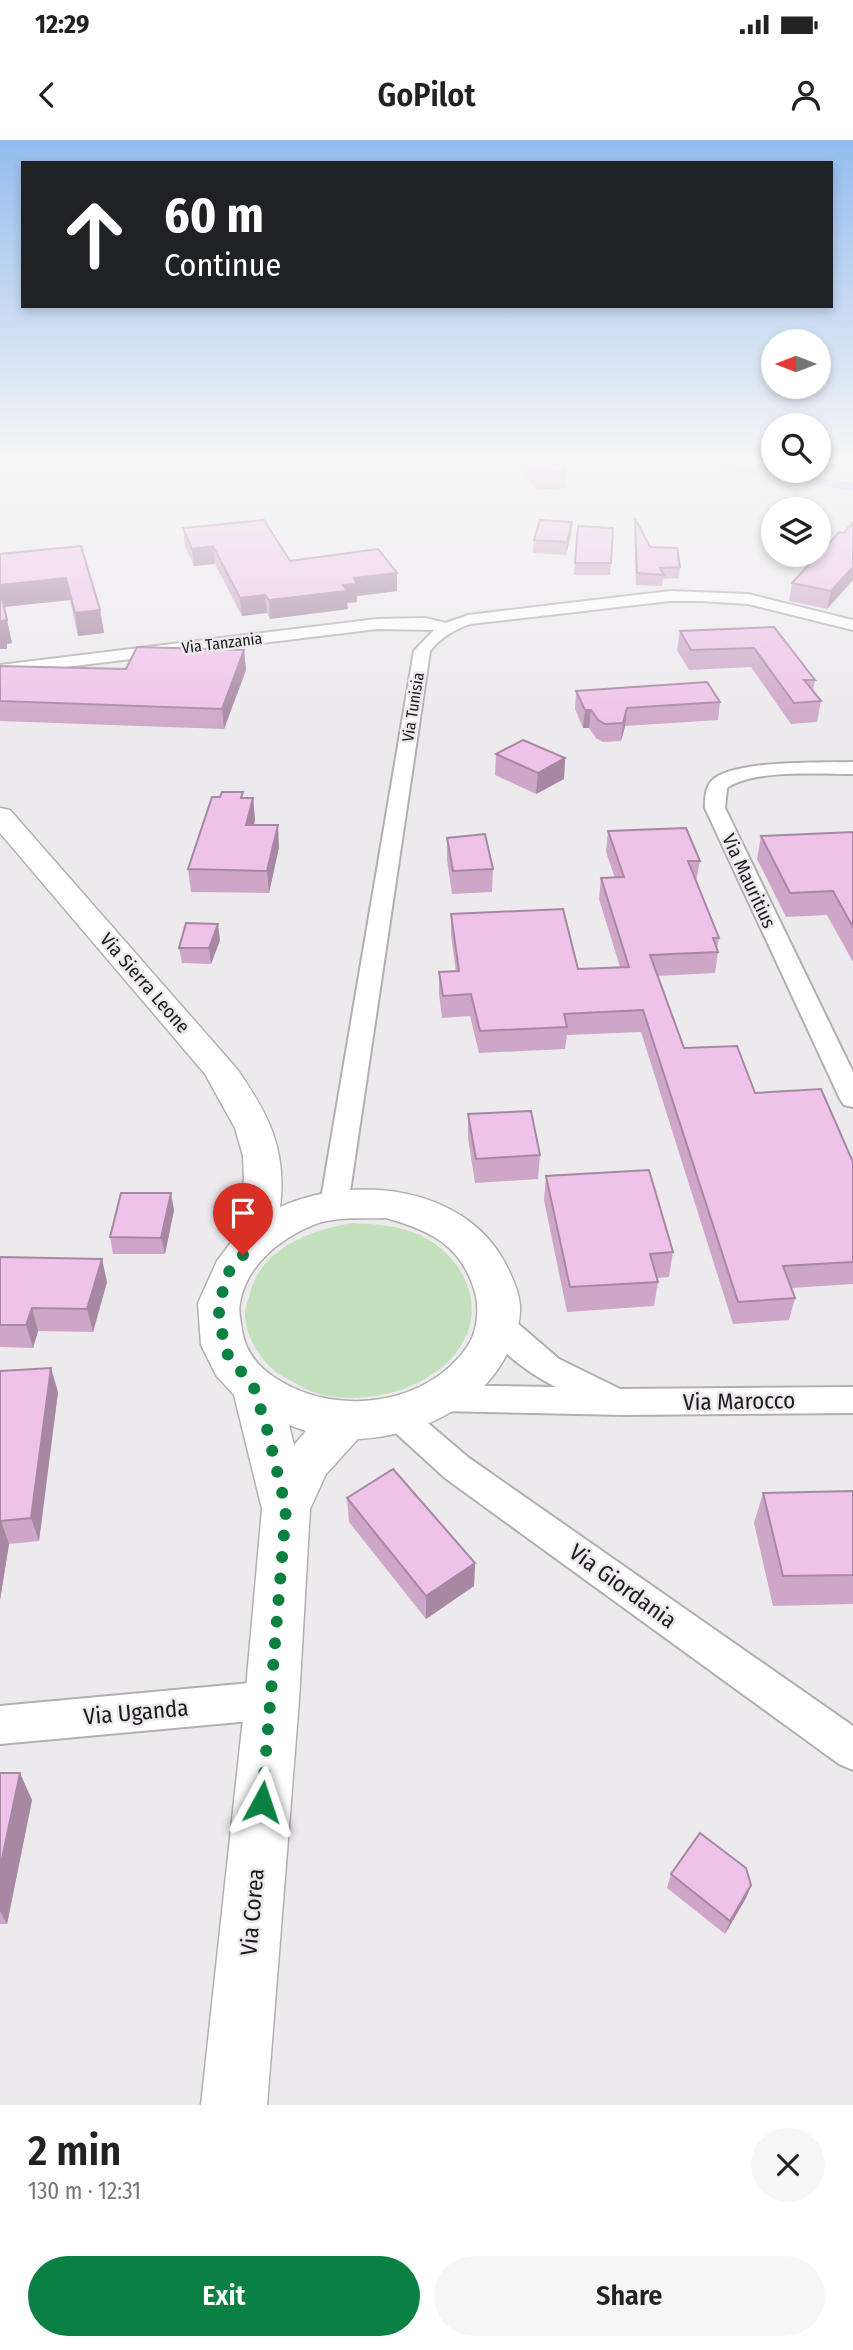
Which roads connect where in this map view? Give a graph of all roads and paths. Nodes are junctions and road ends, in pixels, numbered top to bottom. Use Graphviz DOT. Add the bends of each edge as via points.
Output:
graph roads {
  1 [pos="853,625"];
  2 [pos="444,627"];
  3 [pos="0,670"];
  4 [pos="853,768"];
  5 [pos="0,816"];
  6 [pos="853,1099"];
  7 [pos="263,1168"];
  8 [pos="322,1208"];
  9 [pos="255,1240"];
  10 [pos="498,1324"];
  11 [pos="254,1388"];
  12 [pos="438,1398"];
  13 [pos="853,1400"];
  14 [pos="625,1402"];
  15 [pos="398,1416"];
  16 [pos="348,1421"];
  17 [pos="286,1509"];
  18 [pos="272,1700"];
  19 [pos="0,1725"];
  20 [pos="853,1751"];
  21 [pos="234,2105"];
  1 -- 2 [label="street" via="748,599 691,596 495,615"];
  2 -- 3 [label="street, Via Tanzania" via="377,624"];
  2 -- 8 [label="street, Via Tunisia" via="422,651"];
  4 -- 6 [label="street, Via Mauritius" via="749,773 723,780 715,791 715,808"];
  5 -- 7 [label="street, Via Sierra Leone" via="217,1066 240,1098"];
  7 -- 8 [label="street"];
  7 -- 9 [label="street, Via Sierra Leone"];
  8 -- 9 [label="street" via="279,1224"];
  8 -- 10 [label="street" via="386,1204 426,1214 462,1235 483,1257 498,1291"];
  9 -- 11 [label="street" via="230,1269 218,1306 225,1351"];
  10 -- 12 [label="street" via="492,1345 472,1374"];
  10 -- 14 [label="street, Via Marocco" via="533,1359 564,1379"];
  11 -- 16 [label="street" via="297,1412"];
  11 -- 17 [label="street"];
  12 -- 14 [label="street, Via Marocco"];
  12 -- 15 [label="street"];
  13 -- 14 [label="street, Via Marocco"];
  15 -- 16 [label="street"];
  15 -- 20 [label="street, Via Giordania" via="457,1468"];
  16 -- 17 [label="street" via="321,1443 305,1464"];
  17 -- 18 [label="street, Via Corea"];
  18 -- 19 [label="street, Via Uganda"];
  18 -- 21 [label="street, Via Corea"];
}
